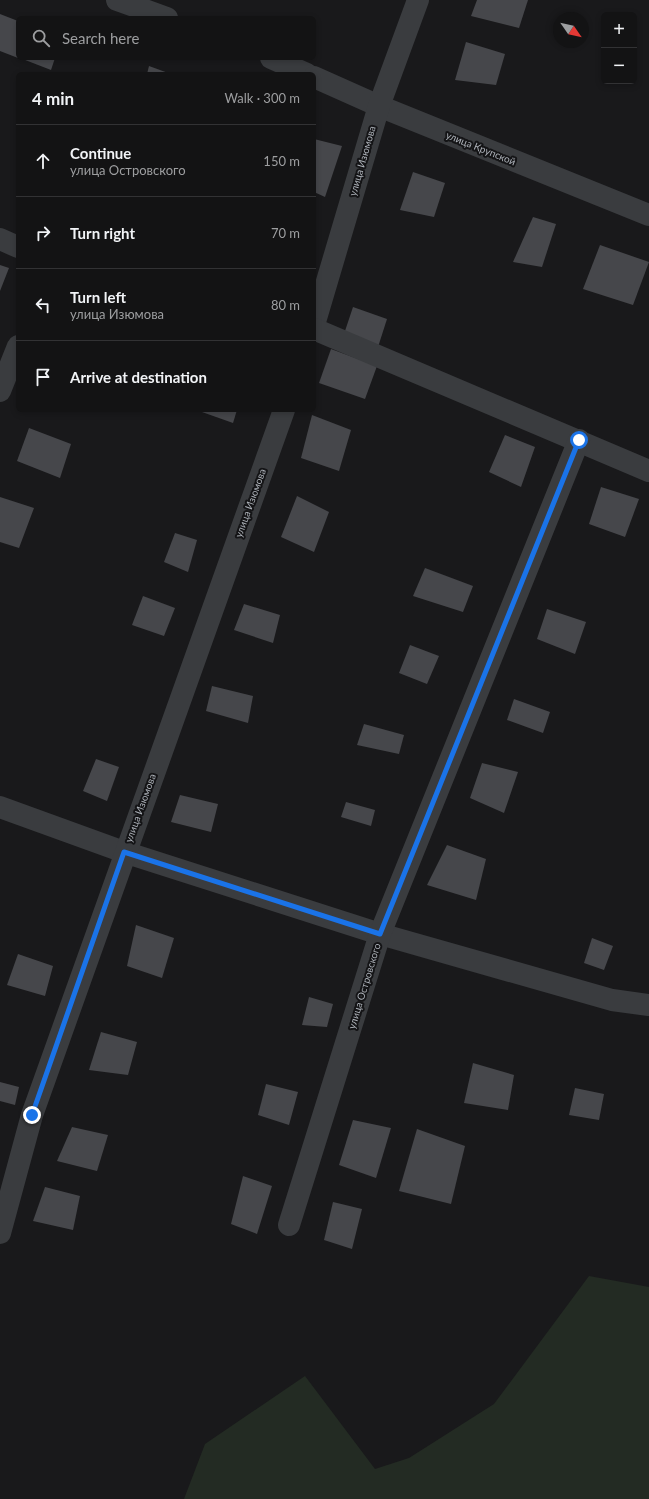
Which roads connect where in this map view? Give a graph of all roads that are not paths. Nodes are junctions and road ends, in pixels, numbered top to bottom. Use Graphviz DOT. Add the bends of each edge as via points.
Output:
graph roads {
  1 [pos="117,0"];
  2 [pos="418,0"];
  3 [pos="161,16"];
  4 [pos="276,60"];
  5 [pos="302,72"];
  6 [pos="316,78"];
  7 [pos="379,106"];
  8 [pos="649,215"];
  9 [pos="0,239"];
  10 [pos="16,246"];
  11 [pos="316,318"];
  12 [pos="316,330"];
  13 [pos="16,351"];
  14 [pos="0,391"];
  15 [pos="283,412"];
  16 [pos="579,440"];
  17 [pos="649,471"];
  18 [pos="0,807"];
  19 [pos="124,852"];
  20 [pos="380,934"];
  21 [pos="649,1005"];
  22 [pos="289,1225"];
  23 [pos="0,1233"];
  1 -- 3 [label="street"];
  2 -- 7 [label="street, улица Изюмова"];
  4 -- 5 [label="street"];
  6 -- 7 [label="street, улица Крупской"];
  7 -- 8 [label="street, улица Крупской"];
  7 -- 11 [label="street, улица Изюмова"];
  9 -- 10 [label="street"];
  12 -- 16 [label="street"];
  13 -- 14 [label="street"];
  15 -- 19 [label="street, улица Изюмова"];
  16 -- 17 [label="street"];
  16 -- 20 [label="street, улица Островского"];
  18 -- 19 [label="street"];
  19 -- 20 [label="street"];
  19 -- 23 [label="street, улица Изюмова" via="32,1115"];
  20 -- 21 [label="street" via="612,1000"];
  20 -- 22 [label="street, улица Островского"];
}
